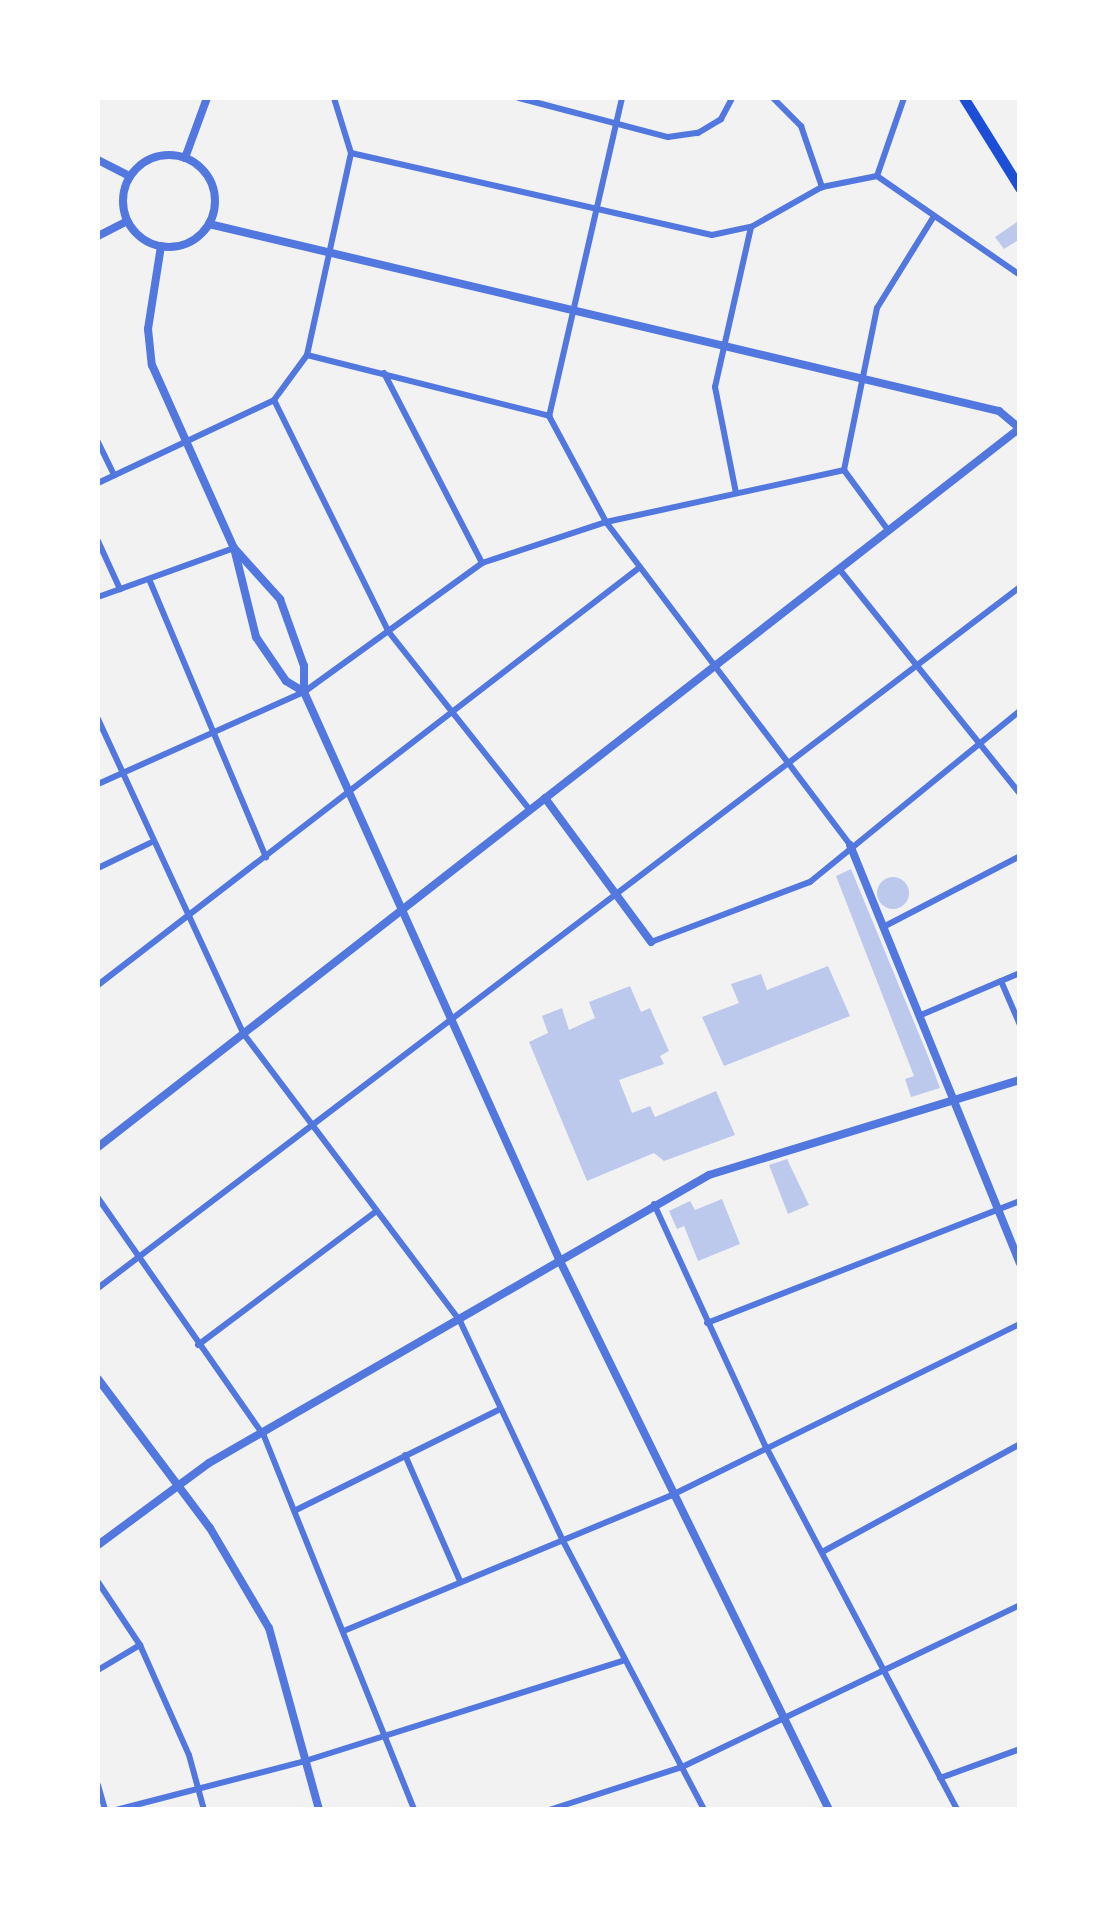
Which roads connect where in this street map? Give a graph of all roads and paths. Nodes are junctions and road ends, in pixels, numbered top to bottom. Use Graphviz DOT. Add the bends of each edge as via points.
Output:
graph roads {
  1 [pos="207,98"];
  2 [pos="334,98"];
  3 [pos="519,98"];
  4 [pos="622,98"];
  5 [pos="732,98"];
  6 [pos="772,98"];
  7 [pos="904,98"];
  8 [pos="964,98"];
  9 [pos="617,120"];
  10 [pos="351,153"];
  11 [pos="186,158"];
  12 [pos="98,160"];
  13 [pos="130,176"];
  14 [pos="877,176"];
  15 [pos="822,187"];
  16 [pos="1020,188"];
  17 [pos="596,208"];
  18 [pos="934,216"];
  19 [pos="127,221"];
  20 [pos="208,224"];
  21 [pos="752,227"];
  22 [pos="98,236"];
  23 [pos="161,246"];
  24 [pos="326,254"];
  25 [pos="1020,276"];
  26 [pos="572,312"];
  27 [pos="724,348"];
  28 [pos="307,354"];
  29 [pos="384,372"];
  30 [pos="863,380"];
  31 [pos="274,400"];
  32 [pos="549,416"];
  33 [pos="1019,428"];
  34 [pos="186,441"];
  35 [pos="98,442"];
  36 [pos="844,470"];
  37 [pos="114,475"];
  38 [pos="98,483"];
  39 [pos="736,493"];
  40 [pos="606,522"];
  41 [pos="888,530"];
  42 [pos="98,541"];
  43 [pos="234,548"];
  44 [pos="482,563"];
  45 [pos="640,567"];
  46 [pos="840,570"];
  47 [pos="149,579"];
  48 [pos="1020,587"];
  49 [pos="120,589"];
  50 [pos="98,597"];
  51 [pos="388,631"];
  52 [pos="914,664"];
  53 [pos="715,665"];
  54 [pos="304,692"];
  55 [pos="1020,711"];
  56 [pos="450,713"];
  57 [pos="98,718"];
  58 [pos="212,736"];
  59 [pos="976,745"];
  60 [pos="787,763"];
  61 [pos="120,773"];
  62 [pos="98,784"];
  63 [pos="349,792"];
  64 [pos="1020,794"];
  65 [pos="546,798"];
  66 [pos="530,810"];
  67 [pos="150,843"];
  68 [pos="850,845"];
  69 [pos="1020,856"];
  70 [pos="266,857"];
  71 [pos="98,868"];
  72 [pos="614,893"];
  73 [pos="404,907"];
  74 [pos="190,914"];
  75 [pos="886,925"];
  76 [pos="651,942"];
  77 [pos="1020,973"];
  78 [pos="1001,981"];
  79 [pos="98,985"];
  80 [pos="921,1016"];
  81 [pos="454,1018"];
  82 [pos="1020,1025"];
  83 [pos="244,1032"];
  84 [pos="1020,1080"];
  85 [pos="955,1102"];
  86 [pos="311,1125"];
  87 [pos="98,1146"];
  88 [pos="98,1198"];
  89 [pos="1020,1200"];
  90 [pos="654,1204"];
  91 [pos="998,1209"];
  92 [pos="375,1212"];
  93 [pos="138,1257"];
  94 [pos="559,1258"];
  95 [pos="1020,1262"];
  96 [pos="98,1288"];
  97 [pos="460,1321"];
  98 [pos="707,1323"];
  99 [pos="1020,1324"];
  100 [pos="198,1346"];
  101 [pos="98,1379"];
  102 [pos="500,1409"];
  103 [pos="264,1436"];
  104 [pos="1020,1444"];
  105 [pos="766,1448"];
  106 [pos="405,1455"];
  107 [pos="178,1485"];
  108 [pos="670,1496"];
  109 [pos="296,1510"];
  110 [pos="562,1539"];
  111 [pos="98,1545"];
  112 [pos="824,1552"];
  113 [pos="460,1581"];
  114 [pos="98,1582"];
  115 [pos="1020,1605"];
  116 [pos="346,1630"];
  117 [pos="140,1645"];
  118 [pos="624,1661"];
  119 [pos="98,1670"];
  120 [pos="883,1670"];
  121 [pos="781,1717"];
  122 [pos="384,1736"];
  123 [pos="1020,1749"];
  124 [pos="305,1761"];
  125 [pos="682,1767"];
  126 [pos="940,1778"];
  127 [pos="98,1784"];
  128 [pos="198,1788"];
  129 [pos="105,1810"];
  130 [pos="116,1810"];
  131 [pos="204,1810"];
  132 [pos="319,1810"];
  133 [pos="414,1810"];
  134 [pos="549,1810"];
  135 [pos="704,1810"];
  136 [pos="828,1810"];
  137 [pos="956,1810"];
  1 -- 11 [label="street"];
  2 -- 10 [label="street"];
  3 -- 9 [label="street"];
  4 -- 9 [label="street"];
  5 -- 9 [label="street" via="721,119 698,133 668,136"];
  6 -- 15 [label="street" via="801,126"];
  7 -- 14 [label="street"];
  8 -- 16 [label="highway"];
  9 -- 17 [label="street"];
  10 -- 17 [label="street"];
  10 -- 24 [label="street"];
  11 -- 13 [label="street" via="154,158"];
  11 -- 20 [label="street" via="209,178 214,194"];
  12 -- 13 [label="street"];
  13 -- 19 [label="street"];
  14 -- 15 [label="street"];
  14 -- 18 [label="street"];
  15 -- 21 [label="street"];
  17 -- 21 [label="street" via="712,235"];
  17 -- 26 [label="street"];
  18 -- 25 [label="street"];
  18 -- 30 [label="street" via="882,295"];
  19 -- 22 [label="street"];
  19 -- 23 [label="street"];
  20 -- 23 [label="street" via="183,245"];
  20 -- 24 [label="street"];
  21 -- 27 [label="street"];
  23 -- 34 [label="street" via="148,329 152,365"];
  24 -- 26 [label="street"];
  24 -- 28 [label="street"];
  26 -- 27 [label="street"];
  26 -- 32 [label="street"];
  27 -- 30 [label="street"];
  27 -- 39 [label="street" via="714,388"];
  28 -- 29 [label="street"];
  28 -- 31 [label="street"];
  29 -- 32 [label="street"];
  29 -- 44 [label="street"];
  30 -- 33 [label="street" via="999,411"];
  30 -- 36 [label="street"];
  31 -- 34 [label="street"];
  31 -- 51 [label="street"];
  32 -- 40 [label="street"];
  33 -- 41 [label="street"];
  34 -- 37 [label="street"];
  34 -- 43 [label="street"];
  35 -- 37 [label="street"];
  36 -- 39 [label="street"];
  36 -- 41 [label="street"];
  37 -- 38 [label="street"];
  39 -- 40 [label="street"];
  40 -- 44 [label="street"];
  40 -- 45 [label="street"];
  41 -- 46 [label="street"];
  42 -- 49 [label="street"];
  43 -- 47 [label="street"];
  43 -- 54 [label="street" via="280,599 304,666"];
  43 -- 54 [label="street" via="256,637 286,681"];
  44 -- 51 [label="street"];
  45 -- 53 [label="street"];
  45 -- 56 [label="street"];
  46 -- 52 [label="street"];
  46 -- 53 [label="street"];
  47 -- 49 [label="street"];
  47 -- 58 [label="street"];
  48 -- 52 [label="street"];
  49 -- 50 [label="street"];
  51 -- 54 [label="street"];
  51 -- 56 [label="street"];
  52 -- 59 [label="street"];
  52 -- 60 [label="street"];
  53 -- 60 [label="street"];
  53 -- 65 [label="street"];
  54 -- 58 [label="street"];
  54 -- 63 [label="street"];
  55 -- 59 [label="street"];
  56 -- 63 [label="street"];
  56 -- 66 [label="street"];
  57 -- 61 [label="street"];
  58 -- 61 [label="street"];
  58 -- 70 [label="street"];
  59 -- 64 [label="street"];
  59 -- 68 [label="street"];
  60 -- 68 [label="street"];
  60 -- 72 [label="street"];
  61 -- 62 [label="street"];
  61 -- 67 [label="street"];
  63 -- 70 [label="street"];
  63 -- 73 [label="street"];
  65 -- 66 [label="street"];
  65 -- 72 [label="street"];
  66 -- 73 [label="street"];
  67 -- 71 [label="street"];
  67 -- 74 [label="street"];
  68 -- 75 [label="street"];
  68 -- 76 [label="street" via="810,882"];
  69 -- 75 [label="street"];
  70 -- 74 [label="street"];
  72 -- 76 [label="street"];
  72 -- 81 [label="street"];
  73 -- 81 [label="street"];
  73 -- 83 [label="street"];
  74 -- 79 [label="street"];
  74 -- 83 [label="street"];
  75 -- 80 [label="street"];
  77 -- 78 [label="street"];
  78 -- 80 [label="street"];
  78 -- 82 [label="street"];
  80 -- 85 [label="street"];
  81 -- 86 [label="street"];
  81 -- 94 [label="street"];
  83 -- 86 [label="street"];
  83 -- 87 [label="street"];
  84 -- 85 [label="street"];
  85 -- 90 [label="street" via="754,1156"];
  85 -- 91 [label="street"];
  86 -- 92 [label="street"];
  86 -- 93 [label="street"];
  88 -- 93 [label="street"];
  89 -- 91 [label="street"];
  90 -- 94 [label="street"];
  90 -- 98 [label="street"];
  91 -- 95 [label="street"];
  91 -- 98 [label="street"];
  92 -- 97 [label="street"];
  92 -- 100 [label="street"];
  93 -- 96 [label="street"];
  93 -- 100 [label="street"];
  94 -- 97 [label="street"];
  94 -- 108 [label="street"];
  97 -- 102 [label="street"];
  97 -- 103 [label="street"];
  98 -- 105 [label="street"];
  99 -- 105 [label="street"];
  100 -- 103 [label="street"];
  101 -- 107 [label="street"];
  102 -- 106 [label="street"];
  102 -- 110 [label="street"];
  103 -- 107 [label="street"];
  103 -- 109 [label="street"];
  104 -- 112 [label="street"];
  105 -- 108 [label="street"];
  105 -- 112 [label="street"];
  106 -- 109 [label="street"];
  106 -- 113 [label="street"];
  107 -- 111 [label="street"];
  107 -- 124 [label="street" via="269,1628"];
  108 -- 110 [label="street"];
  108 -- 121 [label="street"];
  109 -- 116 [label="street"];
  110 -- 113 [label="street"];
  110 -- 118 [label="street"];
  112 -- 120 [label="street"];
  113 -- 116 [label="street"];
  114 -- 117 [label="street"];
  115 -- 120 [label="street"];
  116 -- 122 [label="street"];
  117 -- 119 [label="street"];
  117 -- 128 [label="street"];
  118 -- 122 [label="street"];
  118 -- 125 [label="street"];
  120 -- 121 [label="street"];
  120 -- 126 [label="street"];
  121 -- 125 [label="street"];
  121 -- 136 [label="street"];
  122 -- 124 [label="street"];
  122 -- 133 [label="street"];
  123 -- 126 [label="street"];
  124 -- 128 [label="street"];
  124 -- 132 [label="street"];
  125 -- 134 [label="street"];
  125 -- 135 [label="street"];
  126 -- 137 [label="street"];
  127 -- 129 [label="street"];
  128 -- 130 [label="street"];
  128 -- 131 [label="street"];
}
